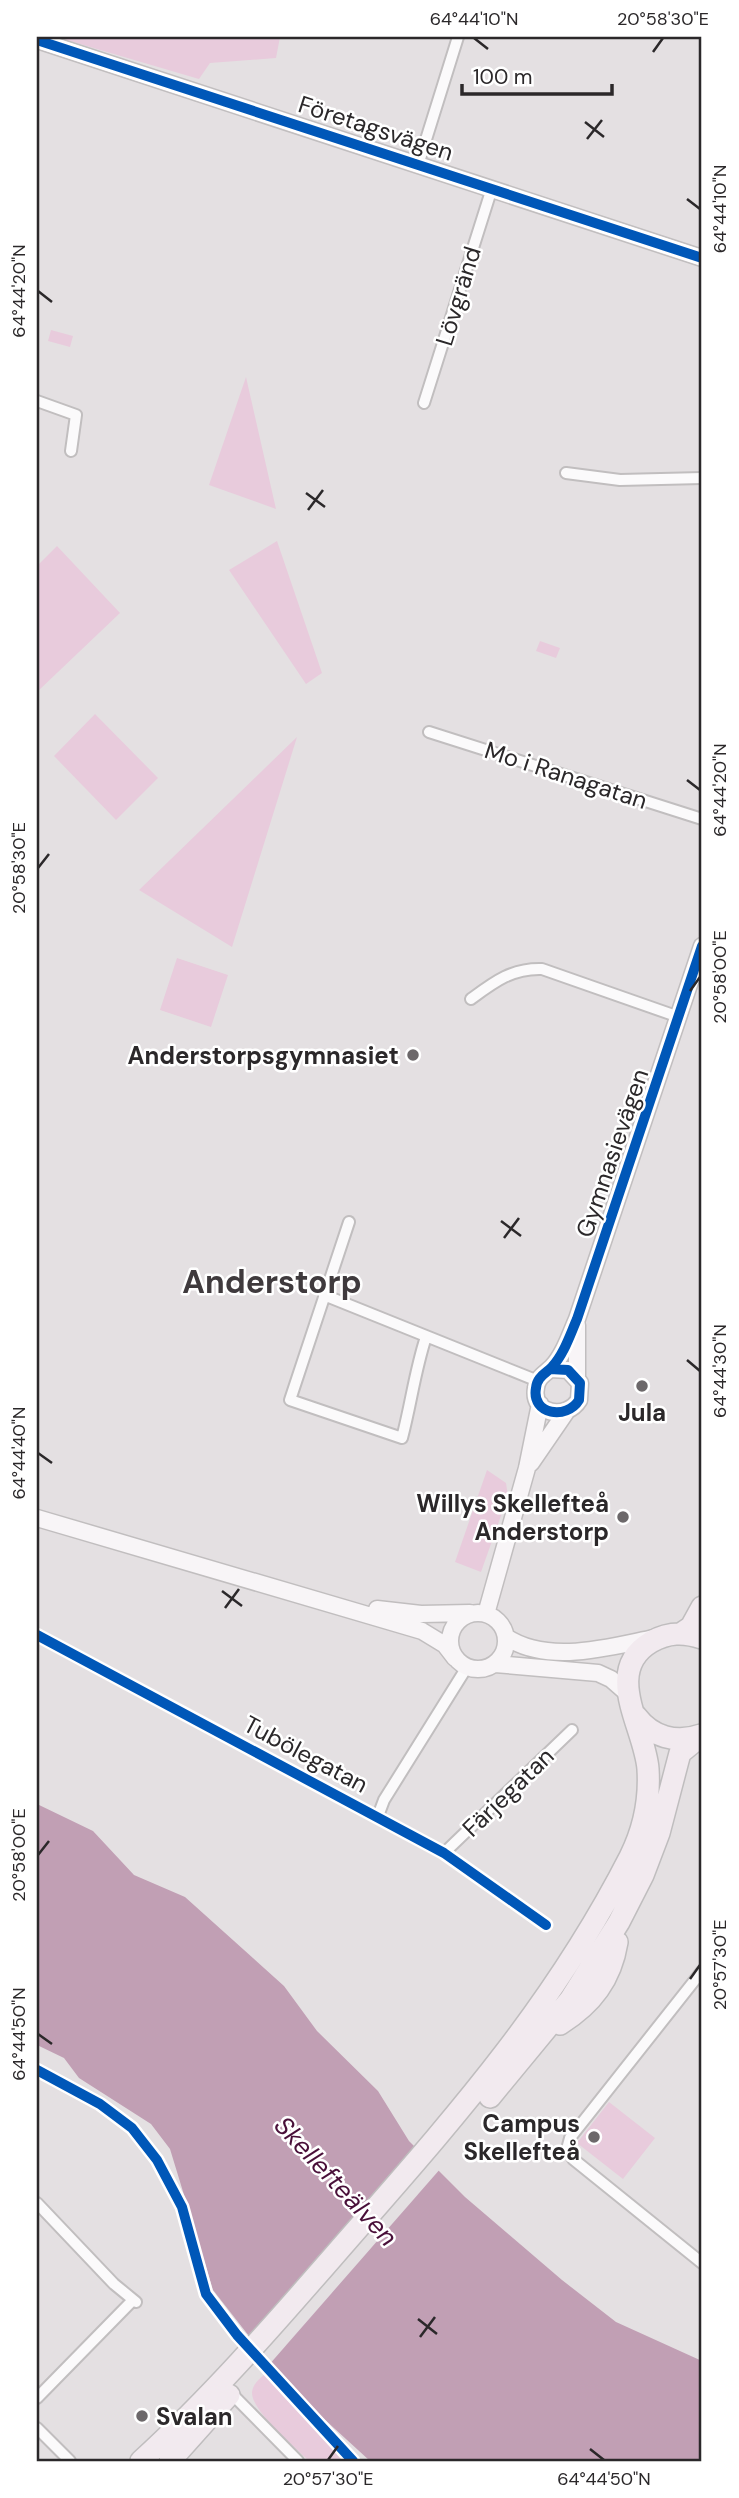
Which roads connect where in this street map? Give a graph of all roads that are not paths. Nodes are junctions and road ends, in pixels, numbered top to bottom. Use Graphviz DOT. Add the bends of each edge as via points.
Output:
graph roads {
  1 [pos="458,37"];
  2 [pos="37,40"];
  3 [pos="419,162"];
  4 [pos="492,188"];
  5 [pos="702,258"];
  6 [pos="37,401"];
  7 [pos="424,403"];
  8 [pos="71,451"];
  9 [pos="566,473"];
  10 [pos="702,478"];
  11 [pos="429,732"];
  12 [pos="702,819"];
  13 [pos="702,946"];
  14 [pos="471,999"];
  15 [pos="679,1017"];
  16 [pos="349,1222"];
  17 [pos="324,1296"];
  18 [pos="577,1319"];
  19 [pos="426,1337"];
  20 [pos="551,1369"];
  21 [pos="577,1378"];
  22 [pos="537,1381"];
  23 [pos="540,1404"];
  24 [pos="566,1412"];
  25 [pos="527,1468"];
  26 [pos="37,1518"];
  27 [pos="333,1602"];
  28 [pos="702,1607"];
  29 [pos="483,1614"];
  30 [pos="37,1635"];
  31 [pos="682,1636"];
  32 [pos="506,1637"];
  33 [pos="461,1662"];
  34 [pos="495,1664"];
  35 [pos="628,1698"];
  36 [pos="572,1730"];
  37 [pos="702,1735"];
  38 [pos="378,1816"];
  39 [pos="444,1853"];
  40 [pos="546,1925"];
  41 [pos="702,1971"];
  42 [pos="444,2140"];
  43 [pos="37,2203"];
  44 [pos="702,2263"];
  45 [pos="248,2363"];
  46 [pos="231,2393"];
  47 [pos="37,2398"];
  48 [pos="37,2428"];
  49 [pos="70,2461"];
  50 [pos="141,2461"];
  51 [pos="170,2461"];
  52 [pos="298,2461"];
  1 -- 3 [label="street"];
  2 -- 3 [label="street, Företagsvägen"];
  3 -- 4 [label="street, Företagsvägen"];
  4 -- 5 [label="street, Företagsvägen"];
  4 -- 7 [label="street, Lövgränd"];
  6 -- 8 [label="street" via="76,415"];
  9 -- 10 [label="street" via="620,480"];
  11 -- 12 [label="street, Mo i Ranagatan"];
  13 -- 15 [label="street, Gymnasievägen"];
  14 -- 15 [label="street" via="511,972 542,969"];
  15 -- 18 [label="street, Gymnasievägen"];
  16 -- 17 [label="street"];
  17 -- 19 [label="street"];
  17 -- 19 [label="street" via="290,1400 402,1438 412,1378"];
  18 -- 20 [label="street, Gymnasievägen"];
  18 -- 21 [label="street, Gymnasievägen"];
  19 -- 22 [label="street"];
  20 -- 21 [label="street" via="568,1370"];
  20 -- 22 [label="street"];
  21 -- 24 [label="street" via="581,1395"];
  22 -- 23 [label="street" via="535,1393"];
  23 -- 24 [label="street" via="554,1413"];
  23 -- 25 [label="street"];
  24 -- 25 [label="street"];
  25 -- 29 [label="street"];
  26 -- 27 [label="street"];
  27 -- 29 [label="street" via="421,1614"];
  27 -- 33 [label="street" via="422,1630"];
  28 -- 31 [label="highway"];
  29 -- 32 [label="street" via="498,1621"];
  29 -- 33 [label="street" via="466,1616 454,1628 450,1645"];
  30 -- 38 [label="street, Tubölegatan"];
  31 -- 32 [label="street" via="565,1651 525,1647"];
  31 -- 35 [label="highway" via="645,1646 628,1675"];
  32 -- 34 [label="street" via="503,1654"];
  33 -- 34 [label="street" via="481,1670"];
  33 -- 38 [label="street"];
  34 -- 35 [label="street" via="598,1673 611,1679"];
  35 -- 37 [label="highway" via="640,1722 656,1734 677,1739"];
  35 -- 42 [label="highway" via="645,1742 648,1767 646,1811 636,1844 580,1946"];
  36 -- 39 [label="street, Färjegatan"];
  37 -- 42 [label="highway" via="680,1753 659,1833 619,1922 617,1945 603,1986 571,2018 544,2035"];
  38 -- 39 [label="street, Tubölegatan"];
  39 -- 40 [label="street, Tubölegatan"];
  41 -- 44 [label="street" via="570,2138 568,2149 573,2159"];
  42 -- 45 [label="highway"];
  43 -- 47 [label="street" via="135,2301"];
  45 -- 46 [label="highway"];
  45 -- 50 [label="highway"];
  46 -- 51 [label="highway"];
  46 -- 52 [label="street"];
  48 -- 49 [label="street"];
}
